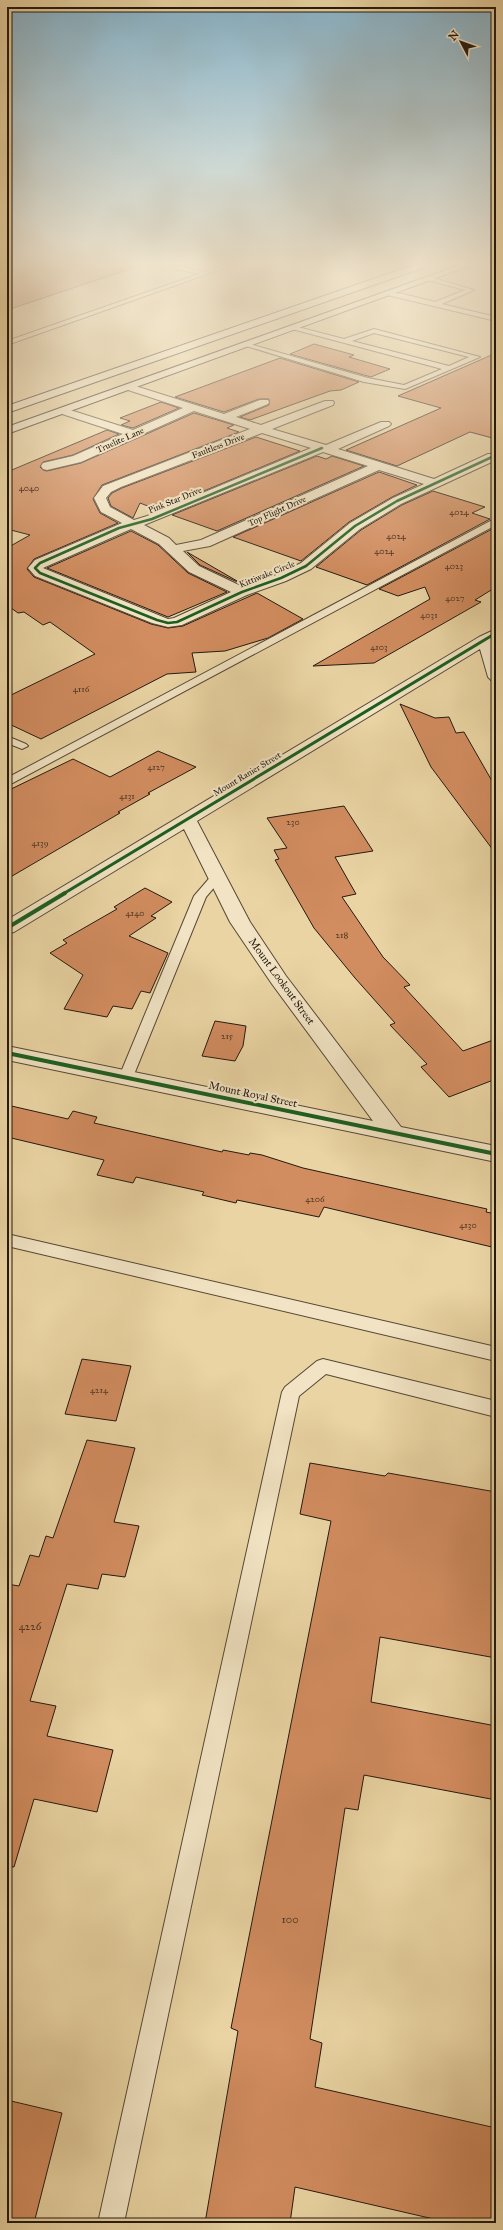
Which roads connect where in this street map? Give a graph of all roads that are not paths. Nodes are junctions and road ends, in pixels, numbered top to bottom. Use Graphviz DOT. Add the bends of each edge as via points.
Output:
graph roads {
  1 [pos="136,365"];
  2 [pos="190,365"];
  3 [pos="315,365"];
  4 [pos="437,365"];
  5 [pos="455,365"];
  6 [pos="448,368"];
  7 [pos="99,378"];
  8 [pos="129,387"];
  9 [pos="264,402"];
  10 [pos="329,403"];
  11 [pos="192,408"];
  12 [pos="7,410"];
  13 [pos="63,411"];
  14 [pos="222,418"];
  15 [pos="385,424"];
  16 [pos="260,430"];
  17 [pos="7,431"];
  18 [pos="134,434"];
  19 [pos="325,448"];
  20 [pos="492,457"];
  21 [pos="47,466"];
  22 [pos="378,466"];
  23 [pos="433,483"];
  24 [pos="496,521"];
  25 [pos="133,524"];
  26 [pos="174,549"];
  27 [pos="36,568"];
  28 [pos="242,592"];
  29 [pos="490,637"];
  30 [pos="496,677"];
  31 [pos="7,739"];
  32 [pos="22,746"];
  33 [pos="7,782"];
  34 [pos="188,819"];
  35 [pos="217,877"];
  36 [pos="7,928"];
  37 [pos="7,1053"];
  38 [pos="126,1076"];
  39 [pos="394,1133"];
  40 [pos="496,1154"];
  41 [pos="7,1240"];
  42 [pos="496,1354"];
  43 [pos="496,1409"];
  44 [pos="111,2223"];
  1 -- 7 [label="street"];
  2 -- 8 [label="street"];
  3 -- 6 [label="lane" via="373,382 405,387"];
  4 -- 6 [label="lane"];
  5 -- 6 [label="lane"];
  7 -- 8 [label="street"];
  7 -- 12 [label="street"];
  8 -- 11 [label="street"];
  8 -- 13 [label="street"];
  9 -- 14 [label="street"];
  10 -- 16 [label="street, Faultless Drive"];
  11 -- 14 [label="street"];
  11 -- 18 [label="street, Truelite Lane"];
  13 -- 17 [label="street"];
  13 -- 18 [label="street"];
  14 -- 16 [label="street"];
  15 -- 19 [label="street, Pink Star Drive"];
  16 -- 19 [label="street"];
  16 -- 25 [label="street, Faultless Drive" via="108,489 100,498 105,510"];
  18 -- 21 [label="street, Truelite Lane" via="77,459"];
  19 -- 22 [label="street"];
  19 -- 25 [label="street, Pink Star Drive" via="152,519"];
  20 -- 23 [label="street, Kittiwake Circle"];
  22 -- 23 [label="street"];
  22 -- 26 [label="street, Top Flight Drive" via="205,543"];
  23 -- 28 [label="street, Kittiwake Circle" via="355,526 306,566 282,578"];
  24 -- 33 [label="lane"];
  25 -- 26 [label="street"];
  25 -- 27 [label="street, Pink Star Drive" via="40,563"];
  26 -- 28 [label="street" via="194,569"];
  27 -- 28 [label="street, Kittiwake Circle" via="40,573 168,623 187,619"];
  29 -- 30 [label="street"];
  29 -- 34 [label="street, Mount Ranier Street"];
  31 -- 32 [label="lane"];
  34 -- 35 [label="street, Mount Lookout Street"];
  34 -- 36 [label="street, Mount Ranier Street"];
  35 -- 38 [label="lane" via="200,896"];
  35 -- 39 [label="street, Mount Lookout Street" via="240,922 279,980"];
  37 -- 38 [label="street, Mount Royal Street"];
  38 -- 39 [label="street, Mount Royal Street"];
  39 -- 40 [label="street, Mount Royal Street"];
  41 -- 42 [label="lane"];
  43 -- 44 [label="lane" via="323,1366 291,1392"];
}
